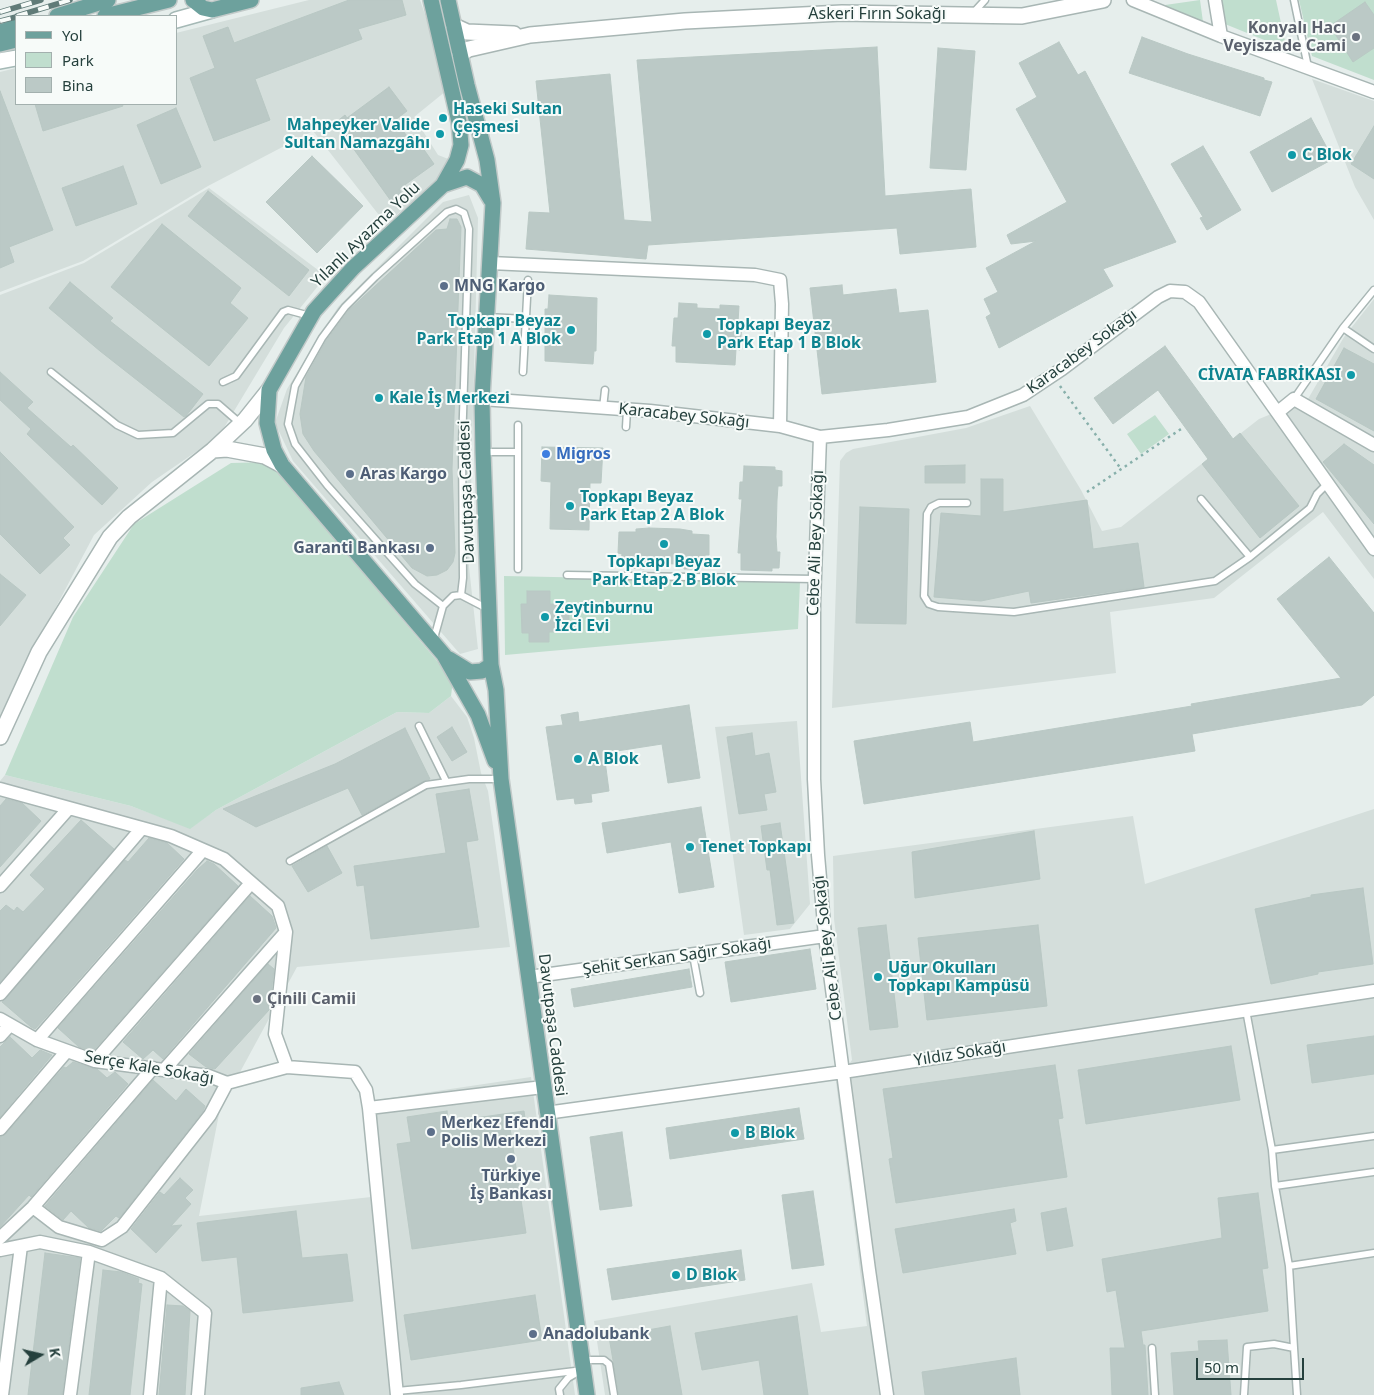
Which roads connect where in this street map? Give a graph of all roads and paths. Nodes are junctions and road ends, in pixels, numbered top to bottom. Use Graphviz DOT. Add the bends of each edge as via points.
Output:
graph roads {
  1 [pos="108,0"];
  2 [pos="168,0"];
  3 [pos="193,0"];
  4 [pos="251,0"];
  5 [pos="431,0"];
  6 [pos="448,0"];
  7 [pos="985,0"];
  8 [pos="1103,0"];
  9 [pos="1133,0"];
  10 [pos="1216,0"];
  11 [pos="1294,0"];
  12 [pos="1077,1"];
  13 [pos="868,7"];
  14 [pos="212,10"];
  15 [pos="971,14"];
  16 [pos="60,15"];
  17 [pos="109,15"];
  18 [pos="178,19"];
  19 [pos="454,26"];
  20 [pos="15,28"];
  21 [pos="0,32"];
  22 [pos="530,35"];
  23 [pos="1221,36"];
  24 [pos="15,40"];
  25 [pos="0,44"];
  26 [pos="460,54"];
  27 [pos="15,58"];
  28 [pos="0,61"];
  29 [pos="1308,69"];
  30 [pos="1374,92"];
  31 [pos="443,185"];
  32 [pos="493,203"];
  33 [pos="490,263"];
  34 [pos="528,280"];
  35 [pos="1374,290"];
  36 [pos="311,316"];
  37 [pos="487,317"];
  38 [pos="526,319"];
  39 [pos="1343,328"];
  40 [pos="1374,349"];
  41 [pos="51,372"];
  42 [pos="523,372"];
  43 [pos="1052,375"];
  44 [pos="223,382"];
  45 [pos="269,390"];
  46 [pos="605,390"];
  47 [pos="482,399"];
  48 [pos="1294,399"];
  49 [pos="603,408"];
  50 [pos="627,410"];
  51 [pos="1278,412"];
  52 [pos="241,424"];
  53 [pos="518,425"];
  54 [pos="780,426"];
  55 [pos="626,427"];
  56 [pos="1184,427"];
  57 [pos="820,437"];
  58 [pos="1374,445"];
  59 [pos="213,450"];
  60 [pos="483,452"];
  61 [pos="518,452"];
  62 [pos="282,465"];
  63 [pos="1121,469"];
  64 [pos="1328,483"];
  65 [pos="1087,492"];
  66 [pos="1201,499"];
  67 [pos="966,503"];
  68 [pos="1374,549"];
  69 [pos="1250,557"];
  70 [pos="518,569"];
  71 [pos="567,575"];
  72 [pos="815,579"];
  73 [pos="461,595"];
  74 [pos="443,606"];
  75 [pos="489,609"];
  76 [pos="433,642"];
  77 [pos="444,655"];
  78 [pos="491,665"];
  79 [pos="419,726"];
  80 [pos="0,737"];
  81 [pos="500,779"];
  82 [pos="446,781"];
  83 [pos="0,789"];
  84 [pos="69,808"];
  85 [pos="142,828"];
  86 [pos="203,850"];
  87 [pos="290,861"];
  88 [pos="251,882"];
  89 [pos="0,886"];
  90 [pos="286,932"];
  91 [pos="825,936"];
  92 [pos="693,955"];
  93 [pos="529,977"];
  94 [pos="1374,991"];
  95 [pos="700,992"];
  96 [pos="0,994"];
  97 [pos="1246,1010"];
  98 [pos="5,1022"];
  99 [pos="0,1036"];
  100 [pos="37,1040"];
  101 [pos="66,1052"];
  102 [pos="95,1060"];
  103 [pos="288,1067"];
  104 [pos="159,1069"];
  105 [pos="843,1072"];
  106 [pos="227,1083"];
  107 [pos="542,1086"];
  108 [pos="369,1108"];
  109 [pos="546,1113"];
  110 [pos="0,1129"];
  111 [pos="1374,1136"];
  112 [pos="1272,1150"];
  113 [pos="1374,1172"];
  114 [pos="1275,1186"];
  115 [pos="32,1206"];
  116 [pos="0,1238"];
  117 [pos="21,1246"];
  118 [pos="0,1250"];
  119 [pos="88,1252"];
  120 [pos="1374,1253"];
  121 [pos="1289,1266"];
  122 [pos="161,1278"];
  123 [pos="1152,1348"];
  124 [pos="1294,1348"];
  125 [pos="582,1365"];
  126 [pos="397,1393"];
  127 [pos="2,1395"];
  128 [pos="70,1395"];
  129 [pos="150,1395"];
  130 [pos="198,1395"];
  131 [pos="560,1395"];
  132 [pos="587,1395"];
  133 [pos="614,1395"];
  134 [pos="887,1395"];
  135 [pos="1155,1395"];
  136 [pos="1244,1395"];
  137 [pos="1297,1395"];
  1 -- 16 [label="main road"];
  2 -- 17 [label="main road"];
  3 -- 14 [label="main road"];
  4 -- 14 [label="main road"];
  5 -- 31 [label="main road" via="459,122 461,145 455,165"];
  6 -- 19 [label="main road, Davutpaşa Caddesi"];
  7 -- 15 [label="lane"];
  8 -- 12 [label="street, Askeri Fırın Sokağı"];
  9 -- 23 [label="street"];
  10 -- 23 [label="street"];
  11 -- 29 [label="lane"];
  12 -- 15 [label="street, Askeri Fırın Sokağı" via="1022,16"];
  13 -- 15 [label="street, Askeri Fırın Sokağı"];
  13 -- 22 [label="street, Askeri Fırın Sokağı"];
  14 -- 18 [label="street"];
  19 -- 22 [label="street, Askeri Fırın Sokağı" via="467,32"];
  19 -- 26 [label="main road, Davutpaşa Caddesi"];
  20 -- 21 [label="main road"];
  22 -- 26 [label="street, Askeri Fırın Sokağı" via="469,48"];
  23 -- 29 [label="street"];
  24 -- 25 [label="main road"];
  26 -- 32 [label="main road, Davutpaşa Caddesi" via="487,160"];
  27 -- 28 [label="street"];
  29 -- 30 [label="street"];
  31 -- 32 [label="main road" via="460,177 476,180"];
  31 -- 36 [label="main road, Yılanlı Ayazma Yolu" via="353,268"];
  32 -- 33 [label="main road, Davutpaşa Caddesi"];
  33 -- 37 [label="main road, Davutpaşa Caddesi"];
  33 -- 54 [label="street" via="755,275 780,280"];
  34 -- 38 [label="lane"];
  35 -- 39 [label="lane"];
  36 -- 44 [label="lane" via="288,310 283,312 236,376"];
  36 -- 45 [label="main road, Yılanlı Ayazma Yolu"];
  37 -- 38 [label="lane"];
  37 -- 47 [label="main road, Davutpaşa Caddesi"];
  38 -- 42 [label="lane"];
  39 -- 40 [label="lane"];
  39 -- 48 [label="lane"];
  41 -- 52 [label="lane" via="129,433 168,435 208,404 218,404"];
  43 -- 51 [label="street, Karacabey Sokağı" via="1158,297 1170,291 1184,292 1199,302"];
  43 -- 57 [label="street, Karacabey Sokağı" via="1023,395 968,417"];
  43 -- 63 [label="path"];
  45 -- 52 [label="street"];
  45 -- 62 [label="main road, Davutpaşa Caddesi" via="267,423"];
  46 -- 49 [label="lane"];
  47 -- 49 [label="street, Karacabey Sokağı"];
  47 -- 60 [label="main road, Davutpaşa Caddesi"];
  48 -- 51 [label="street"];
  48 -- 58 [label="street"];
  49 -- 50 [label="street, Karacabey Sokağı"];
  50 -- 54 [label="street, Karacabey Sokağı"];
  50 -- 55 [label="lane"];
  51 -- 64 [label="street, Karacabey Sokağı"];
  52 -- 59 [label="street"];
  53 -- 61 [label="lane"];
  54 -- 57 [label="street, Karacabey Sokağı"];
  56 -- 63 [label="path"];
  57 -- 72 [label="street, Cebe Ali Bey Sokağı"];
  59 -- 62 [label="street" via="265,456"];
  59 -- 80 [label="street" via="129,517 110,537 39,652"];
  60 -- 61 [label="lane"];
  60 -- 75 [label="main road, Davutpaşa Caddesi"];
  61 -- 70 [label="lane"];
  62 -- 76 [label="main road, Davutpaşa Caddesi"];
  63 -- 65 [label="path"];
  64 -- 68 [label="street, Karacabey Sokağı"];
  64 -- 69 [label="lane" via="1310,508"];
  66 -- 69 [label="lane"];
  67 -- 69 [label="lane" via="939,503 927,514 924,596 929,604 938,607 1014,612 1130,595 1215,581"];
  71 -- 72 [label="lane"];
  72 -- 91 [label="street, Cebe Ali Bey Sokağı" via="814,779"];
  73 -- 74 [label="lane" via="453,596"];
  73 -- 74 [label="lane" via="469,229 464,213 456,209 447,212 345,307 322,338 295,386 288,424 295,444 327,485 415,584"];
  73 -- 75 [label="lane"];
  74 -- 76 [label="lane"];
  75 -- 78 [label="main road, Davutpaşa Caddesi"];
  76 -- 77 [label="main road, Davutpaşa Caddesi"];
  77 -- 78 [label="main road" via="470,672 482,671"];
  77 -- 81 [label="main road, Davutpaşa Caddesi" via="481,722"];
  78 -- 81 [label="main road, Davutpaşa Caddesi" via="496,690"];
  79 -- 82 [label="lane"];
  81 -- 82 [label="lane"];
  81 -- 93 [label="main road, Davutpaşa Caddesi"];
  82 -- 87 [label="lane" via="426,785"];
  83 -- 84 [label="street"];
  84 -- 85 [label="street"];
  84 -- 89 [label="street"];
  85 -- 86 [label="street"];
  85 -- 96 [label="street"];
  86 -- 88 [label="street" via="224,859"];
  86 -- 100 [label="street"];
  88 -- 90 [label="street" via="278,906"];
  88 -- 102 [label="street"];
  90 -- 103 [label="street" via="275,1034"];
  90 -- 104 [label="street"];
  91 -- 92 [label="street, Şehit Serkan Sağır Sokağı"];
  91 -- 105 [label="street, Cebe Ali Bey Sokağı"];
  92 -- 93 [label="street, Şehit Serkan Sağır Sokağı"];
  92 -- 95 [label="lane"];
  93 -- 107 [label="main road, Davutpaşa Caddesi"];
  94 -- 97 [label="street, Yıldız Sokağı"];
  97 -- 105 [label="street, Yıldız Sokağı"];
  97 -- 112 [label="lane"];
  98 -- 99 [label="street"];
  98 -- 100 [label="street, Serçe Kale Sokağı"];
  100 -- 101 [label="street, Serçe Kale Sokağı"];
  101 -- 102 [label="street, Serçe Kale Sokağı"];
  101 -- 110 [label="street"];
  102 -- 104 [label="street, Serçe Kale Sokağı"];
  103 -- 106 [label="street, Serçe Kale Sokağı"];
  103 -- 108 [label="street, Serçe Kale Sokağı" via="355,1072 366,1090"];
  104 -- 106 [label="street, Serçe Kale Sokağı" via="209,1076"];
  104 -- 115 [label="street"];
  105 -- 109 [label="street, Yıldız Sokağı"];
  105 -- 134 [label="street, Cebe Ali Bey Sokağı"];
  106 -- 115 [label="street" via="210,1115 122,1227 102,1240 59,1227"];
  107 -- 108 [label="street"];
  107 -- 109 [label="main road, Davutpaşa Caddesi"];
  108 -- 126 [label="street, Serçe Kale Sokağı"];
  109 -- 125 [label="main road, Davutpaşa Caddesi"];
  111 -- 112 [label="lane"];
  112 -- 114 [label="lane"];
  113 -- 114 [label="lane"];
  114 -- 121 [label="lane"];
  115 -- 116 [label="street"];
  117 -- 118 [label="street"];
  117 -- 119 [label="street" via="40,1242"];
  117 -- 127 [label="street"];
  119 -- 122 [label="street"];
  119 -- 128 [label="street"];
  120 -- 121 [label="lane"];
  121 -- 124 [label="lane"];
  122 -- 129 [label="street"];
  122 -- 130 [label="street" via="204,1313"];
  123 -- 135 [label="lane"];
  124 -- 136 [label="lane" via="1274,1344 1247,1347"];
  124 -- 137 [label="lane"];
  125 -- 126 [label="lane"];
  125 -- 131 [label="lane" via="559,1389"];
  125 -- 132 [label="main road, Davutpaşa Caddesi"];
  125 -- 133 [label="lane" via="604,1360 609,1364"];
}
